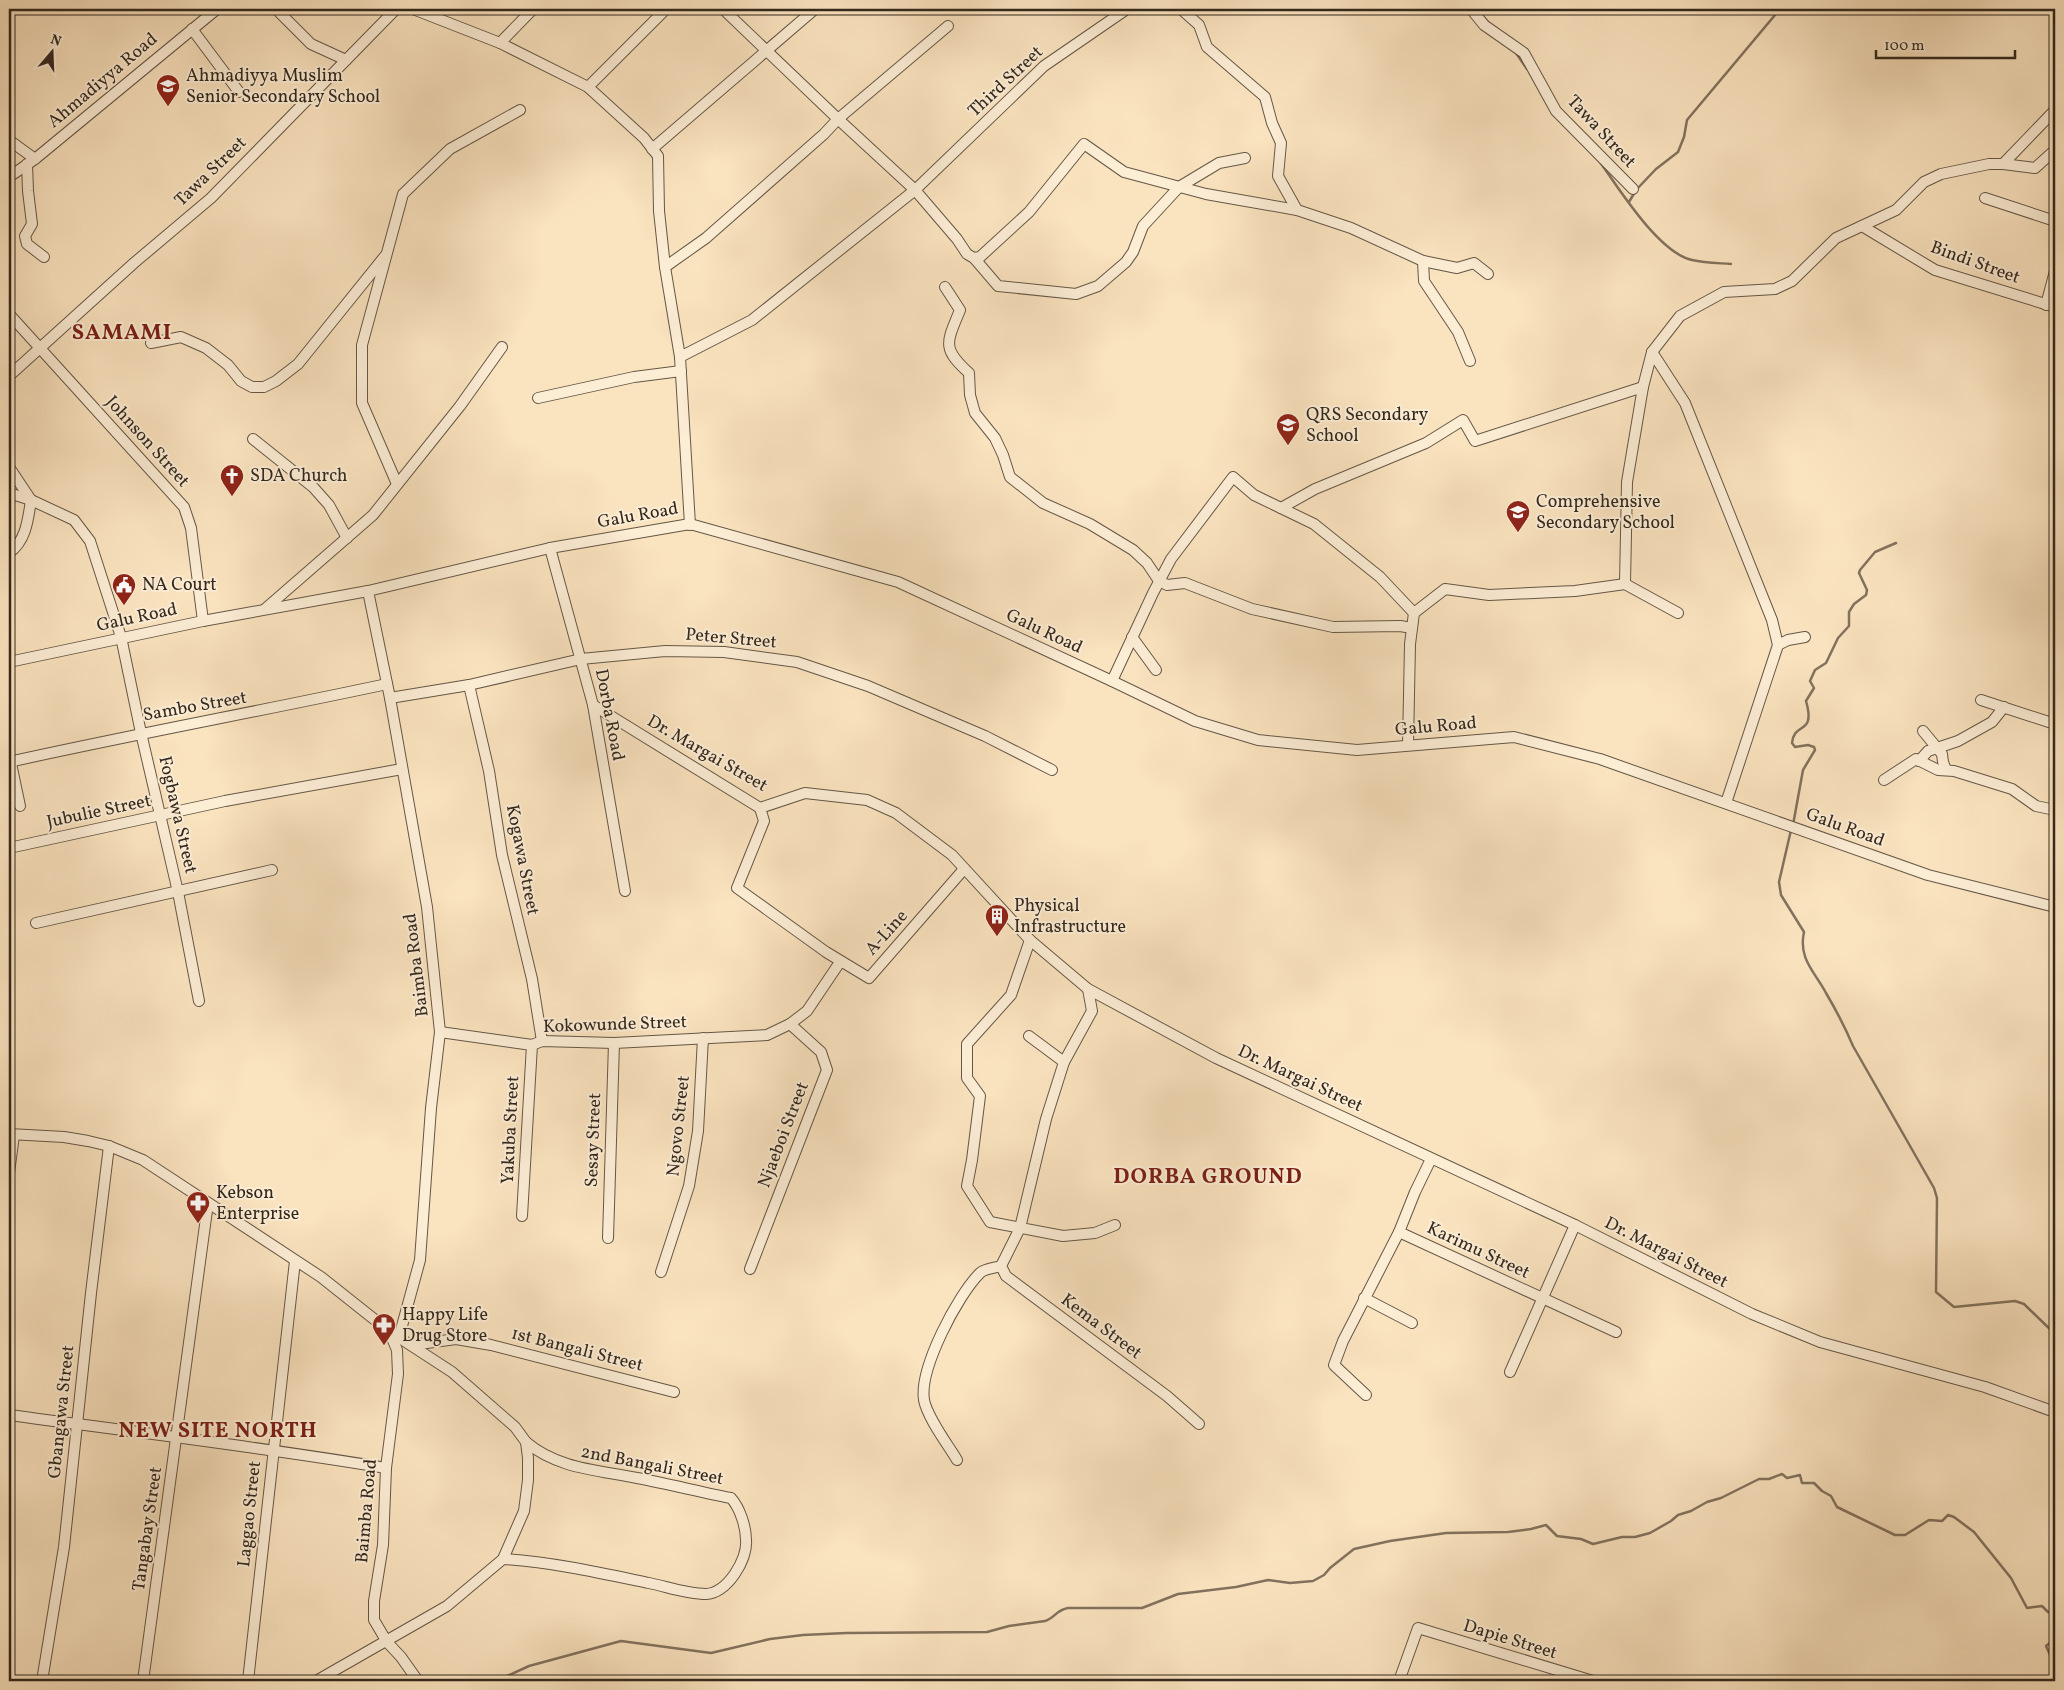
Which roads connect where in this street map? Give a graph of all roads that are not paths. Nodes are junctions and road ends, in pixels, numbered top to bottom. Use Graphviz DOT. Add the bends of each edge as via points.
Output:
graph roads {
  1 [pos="216,9"];
  2 [pos="276,9"];
  3 [pos="396,9"];
  4 [pos="413,9"];
  5 [pos="533,9"];
  6 [pos="666,9"];
  7 [pos="722,9"];
  8 [pos="815,9"];
  9 [pos="1127,9"];
  10 [pos="1181,9"];
  11 [pos="1471,9"];
  12 [pos="948,26"];
  13 [pos="192,29"];
  14 [pos="500,43"];
  15 [pos="766,52"];
  16 [pos="346,60"];
  17 [pos="588,87"];
  18 [pos="238,92"];
  19 [pos="520,110"];
  20 [pos="2055,110"];
  21 [pos="838,119"];
  22 [pos="9,140"];
  23 [pos="652,149"];
  24 [pos="2055,150"];
  25 [pos="1245,158"];
  26 [pos="31,162"];
  27 [pos="2003,164"];
  28 [pos="9,177"];
  29 [pos="1179,187"];
  30 [pos="1633,188"];
  31 [pos="916,190"];
  32 [pos="1985,198"];
  33 [pos="1297,210"];
  34 [pos="2055,221"];
  35 [pos="1862,226"];
  36 [pos="387,253"];
  37 [pos="44,257"];
  38 [pos="974,258"];
  39 [pos="1423,261"];
  40 [pos="665,267"];
  41 [pos="2055,272"];
  42 [pos="1488,274"];
  43 [pos="945,287"];
  44 [pos="2051,306"];
  45 [pos="9,314"];
  46 [pos="151,343"];
  47 [pos="502,347"];
  48 [pos="39,348"];
  49 [pos="1652,352"];
  50 [pos="680,357"];
  51 [pos="1470,361"];
  52 [pos="681,371"];
  53 [pos="9,376"];
  54 [pos="1643,387"];
  55 [pos="538,398"];
  56 [pos="254,439"];
  57 [pos="9,467"];
  58 [pos="397,484"];
  59 [pos="9,493"];
  60 [pos="31,500"];
  61 [pos="1281,508"];
  62 [pos="690,524"];
  63 [pos="346,538"];
  64 [pos="550,548"];
  65 [pos="9,553"];
  66 [pos="1159,581"];
  67 [pos="1624,584"];
  68 [pos="368,591"];
  69 [pos="265,610"];
  70 [pos="1414,613"];
  71 [pos="1678,613"];
  72 [pos="203,620"];
  73 [pos="1412,628"];
  74 [pos="1805,636"];
  75 [pos="121,637"];
  76 [pos="1132,637"];
  77 [pos="1778,645"];
  78 [pos="581,660"];
  79 [pos="9,662"];
  80 [pos="1156,670"];
  81 [pos="1112,680"];
  82 [pos="387,684"];
  83 [pos="469,685"];
  84 [pos="390,698"];
  85 [pos="1981,700"];
  86 [pos="593,705"];
  87 [pos="2004,707"];
  88 [pos="2055,724"];
  89 [pos="1923,731"];
  90 [pos="141,733"];
  91 [pos="1408,746"];
  92 [pos="1939,748"];
  93 [pos="9,759"];
  94 [pos="1919,761"];
  95 [pos="402,769"];
  96 [pos="1052,770"];
  97 [pos="1946,770"];
  98 [pos="1884,780"];
  99 [pos="1726,803"];
  100 [pos="20,806"];
  101 [pos="760,808"];
  102 [pos="2055,810"];
  103 [pos="162,816"];
  104 [pos="9,848"];
  105 [pos="964,869"];
  106 [pos="272,870"];
  107 [pos="625,891"];
  108 [pos="178,892"];
  109 [pos="2055,907"];
  110 [pos="36,923"];
  111 [pos="1030,940"];
  112 [pos="840,962"];
  113 [pos="1088,989"];
  114 [pos="199,1001"];
  115 [pos="790,1024"];
  116 [pos="440,1032"];
  117 [pos="1029,1036"];
  118 [pos="703,1038"];
  119 [pos="542,1041"];
  120 [pos="614,1042"];
  121 [pos="532,1045"];
  122 [pos="1064,1062"];
  123 [pos="11,1134"];
  124 [pos="108,1146"];
  125 [pos="1431,1159"];
  126 [pos="9,1173"];
  127 [pos="208,1203"];
  128 [pos="522,1216"];
  129 [pos="1115,1225"];
  130 [pos="1575,1226"];
  131 [pos="1020,1228"];
  132 [pos="1400,1232"];
  133 [pos="608,1238"];
  134 [pos="296,1262"];
  135 [pos="1001,1266"];
  136 [pos="750,1269"];
  137 [pos="660,1272"];
  138 [pos="1364,1298"];
  139 [pos="1543,1299"];
  140 [pos="1412,1323"];
  141 [pos="389,1331"];
  142 [pos="1616,1332"];
  143 [pos="399,1337"];
  144 [pos="412,1345"];
  145 [pos="1510,1372"];
  146 [pos="674,1392"];
  147 [pos="1366,1396"];
  148 [pos="2055,1412"];
  149 [pos="9,1415"];
  150 [pos="76,1424"];
  151 [pos="1199,1424"];
  152 [pos="177,1439"];
  153 [pos="526,1442"];
  154 [pos="274,1450"];
  155 [pos="957,1460"];
  156 [pos="386,1468"];
  157 [pos="503,1559"];
  158 [pos="387,1642"];
  159 [pos="42,1681"];
  160 [pos="143,1681"];
  161 [pos="248,1681"];
  162 [pos="316,1681"];
  163 [pos="418,1681"];
  164 [pos="1399,1681"];
  165 [pos="1593,1681"];
  1 -- 13 [label="street, Ahmadiyya Road"];
  2 -- 16 [label="street" via="311,44"];
  3 -- 16 [label="street, Tawa Street"];
  4 -- 14 [label="street"];
  5 -- 14 [label="street"];
  6 -- 17 [label="street"];
  7 -- 15 [label="street"];
  8 -- 15 [label="street"];
  9 -- 31 [label="street, Third Street" via="1044,66"];
  10 -- 33 [label="street" via="1200,25 1207,47 1265,97 1281,144 1278,176"];
  11 -- 30 [label="street, Tawa Street" via="1484,26 1524,53 1556,111"];
  12 -- 21 [label="street"];
  13 -- 18 [label="street"];
  13 -- 26 [label="street, Ahmadiyya Road"];
  14 -- 17 [label="street"];
  15 -- 21 [label="street"];
  15 -- 23 [label="street"];
  16 -- 48 [label="street, Tawa Street" via="211,198"];
  17 -- 23 [label="street"];
  19 -- 36 [label="street" via="450,149 403,194"];
  20 -- 27 [label="street"];
  21 -- 31 [label="street"];
  21 -- 40 [label="street" via="706,238"];
  22 -- 26 [label="street"];
  23 -- 40 [label="street" via="658,156"];
  24 -- 27 [label="street" via="2035,168"];
  25 -- 29 [label="street" via="1219,163"];
  26 -- 28 [label="street, Ahmadiyya Road"];
  26 -- 37 [label="street" via="28,191 32,224 25,236 27,244"];
  27 -- 35 [label="street" via="1941,174 1924,182 1896,210"];
  29 -- 33 [label="street"];
  29 -- 38 [label="street" via="1124,172 1084,144 1029,212 980,257"];
  29 -- 38 [label="street" via="1143,226 1126,262 1098,286 1076,294 998,286"];
  31 -- 38 [label="street" via="967,254"];
  31 -- 50 [label="street, Third Street" via="752,320"];
  32 -- 34 [label="street"];
  33 -- 39 [label="street" via="1350,228"];
  35 -- 44 [label="street, Bindi Street" via="1935,270"];
  35 -- 49 [label="street" via="1836,238 1792,281 1775,289 1724,292 1680,316"];
  36 -- 46 [label="street" via="298,364 264,387 252,387 241,381 228,365 206,348 181,337"];
  36 -- 58 [label="street" via="362,345 362,402"];
  39 -- 42 [label="street" via="1457,268 1474,263"];
  39 -- 51 [label="street" via="1424,281 1458,332"];
  40 -- 50 [label="street"];
  41 -- 44 [label="street"];
  43 -- 66 [label="street" via="960,310 948,346 954,360 969,373 975,413 995,438 1010,477 1043,503 1090,524 1133,550"];
  45 -- 48 [label="street, Johnson Street"];
  47 -- 58 [label="street" via="460,406"];
  48 -- 53 [label="street, Tawa Street"];
  48 -- 72 [label="street, Johnson Street" via="184,507 192,528"];
  49 -- 54 [label="street"];
  49 -- 77 [label="street" via="1685,403 1765,603"];
  50 -- 52 [label="street"];
  52 -- 55 [label="street" via="634,377"];
  52 -- 62 [label="street"];
  54 -- 61 [label="street" via="1475,441 1463,420 1426,443 1315,489"];
  54 -- 67 [label="street" via="1627,482"];
  56 -- 63 [label="street" via="313,487 328,505"];
  57 -- 60 [label="street"];
  58 -- 63 [label="street" via="372,515"];
  59 -- 60 [label="street, Fogbawa Street"];
  60 -- 65 [label="street" via="26,528 17,547"];
  60 -- 75 [label="street, Fogbawa Street" via="74,520 90,541"];
  61 -- 66 [label="street" via="1254,495 1233,477 1171,559"];
  61 -- 70 [label="street" via="1314,524 1380,577"];
  62 -- 64 [label="street, Galu Road"];
  62 -- 81 [label="street, Galu Road" via="898,582"];
  63 -- 69 [label="street"];
  64 -- 68 [label="street, Galu Road"];
  64 -- 78 [label="street, Dorba Road"];
  66 -- 73 [label="street" via="1167,585 1185,583 1252,608 1333,627"];
  66 -- 76 [label="street"];
  67 -- 70 [label="street" via="1575,591 1489,596 1444,589"];
  67 -- 71 [label="street"];
  68 -- 69 [label="street, Galu Road"];
  68 -- 82 [label="street, Baimba Road"];
  69 -- 72 [label="street, Galu Road"];
  70 -- 73 [label="street"];
  72 -- 75 [label="street, Galu Road"];
  73 -- 91 [label="street"];
  74 -- 77 [label="street"];
  75 -- 79 [label="street, Galu Road"];
  75 -- 90 [label="street, Fogbawa Street"];
  76 -- 80 [label="street"];
  76 -- 81 [label="street"];
  77 -- 99 [label="street"];
  78 -- 83 [label="street, Peter Street"];
  78 -- 86 [label="street, Dorba Road"];
  78 -- 96 [label="street, Peter Street" via="666,651 724,652 797,662 868,686 984,736"];
  81 -- 91 [label="street, Galu Road" via="1195,721 1258,740 1356,750"];
  82 -- 84 [label="street, Baimba Road"];
  82 -- 90 [label="street, Sambo Street"];
  83 -- 84 [label="street, Peter Street"];
  83 -- 119 [label="street, Kogawa Street" via="489,771 502,855 532,979"];
  84 -- 95 [label="street, Baimba Road"];
  85 -- 87 [label="street"];
  86 -- 101 [label="street, Dr. Margai Street"];
  86 -- 107 [label="street, Dorba Road"];
  87 -- 88 [label="street"];
  87 -- 92 [label="street" via="1992,722"];
  89 -- 92 [label="street"];
  90 -- 93 [label="street, Sambo Street"];
  90 -- 103 [label="street, Fogbawa Street"];
  91 -- 99 [label="street, Galu Road" via="1514,737 1600,759"];
  92 -- 94 [label="street" via="1928,751"];
  92 -- 97 [label="street"];
  93 -- 100 [label="street"];
  94 -- 97 [label="street" via="1938,770"];
  94 -- 98 [label="street" via="1916,759"];
  95 -- 103 [label="street, Jubulie Street" via="225,801"];
  95 -- 116 [label="street, Baimba Road" via="426,907"];
  97 -- 102 [label="street" via="2012,789 2036,806"];
  99 -- 109 [label="street, Galu Road" via="1928,875"];
  101 -- 105 [label="street, Dr. Margai Street" via="805,793 867,800 896,813 952,855"];
  101 -- 112 [label="street" via="764,820 737,888"];
  103 -- 104 [label="street, Jubulie Street"];
  103 -- 108 [label="street, Fogbawa Street"];
  105 -- 111 [label="street, Dr. Margai Street"];
  105 -- 112 [label="street, A-Line" via="869,978"];
  106 -- 108 [label="street"];
  108 -- 110 [label="street"];
  108 -- 114 [label="street, Fogbawa Street"];
  111 -- 113 [label="street, Dr. Margai Street"];
  111 -- 131 [label="street" via="1011,995 967,1044 967,1078 980,1096 967,1186 990,1222"];
  112 -- 115 [label="street" via="806,1011"];
  113 -- 122 [label="street" via="1092,1011"];
  113 -- 125 [label="street, Dr. Margai Street" via="1216,1058"];
  115 -- 118 [label="street, Kokowunde Street" via="767,1036"];
  115 -- 136 [label="street, Njaeboi Street" via="822,1052 827,1070"];
  116 -- 121 [label="street, Kokowunde Street"];
  116 -- 143 [label="street, Baimba Road" via="420,1260"];
  117 -- 122 [label="street"];
  118 -- 120 [label="street, Kokowunde Street"];
  118 -- 137 [label="street, Ngovo Street" via="698,1131 689,1186"];
  119 -- 120 [label="street, Kokowunde Street"];
  119 -- 121 [label="street, Kokowunde Street"];
  120 -- 133 [label="street, Sesay Street"];
  121 -- 128 [label="street, Yakuba Street"];
  122 -- 131 [label="street" via="1046,1119"];
  123 -- 124 [label="street" via="64,1137"];
  123 -- 126 [label="street"];
  124 -- 127 [label="street" via="143,1160"];
  124 -- 150 [label="street, Gbangawa Street"];
  125 -- 130 [label="street, Dr. Margai Street"];
  125 -- 132 [label="street, Karimu Street"];
  127 -- 134 [label="street"];
  127 -- 152 [label="street, Tangabay Street"];
  129 -- 131 [label="street" via="1095,1233 1063,1236"];
  130 -- 139 [label="street"];
  130 -- 148 [label="street, Dr. Margai Street" via="1714,1296 1820,1342 1985,1387"];
  131 -- 135 [label="street"];
  132 -- 138 [label="street"];
  132 -- 139 [label="street, Karimu Street"];
  134 -- 141 [label="street" via="321,1277"];
  134 -- 154 [label="street, Laggao Street"];
  135 -- 151 [label="street, Kema Street" via="1006,1276 1167,1396"];
  135 -- 155 [label="street" via="981,1272 962,1296 931,1357 923,1383 924,1402"];
  138 -- 140 [label="street"];
  138 -- 147 [label="street" via="1334,1365"];
  139 -- 142 [label="street, Karimu Street"];
  139 -- 145 [label="street"];
  141 -- 143 [label="street"];
  141 -- 156 [label="street, Baimba Road" via="397,1350 398,1374"];
  143 -- 144 [label="street"];
  144 -- 146 [label="street, 1st Bangali Street" via="456,1339 491,1345"];
  144 -- 153 [label="street" via="452,1372 515,1427"];
  149 -- 150 [label="street"];
  150 -- 152 [label="street"];
  150 -- 159 [label="street, Gbangawa Street" via="64,1547"];
  152 -- 154 [label="street"];
  152 -- 160 [label="street, Tangabay Street"];
  153 -- 157 [label="street" via="528,1480 524,1511"];
  153 -- 157 [label="street, 2nd Bangali Street" via="568,1466 731,1498 737,1504 747,1542 729,1582 718,1591 706,1594 533,1560"];
  154 -- 156 [label="street"];
  154 -- 161 [label="street, Laggao Street"];
  156 -- 158 [label="street, Baimba Road" via="383,1545 374,1620"];
  157 -- 158 [label="street" via="447,1606"];
  158 -- 162 [label="street"];
  158 -- 163 [label="street, Baimba Road"];
  164 -- 165 [label="street, Dapie Street" via="1418,1628"];
}
